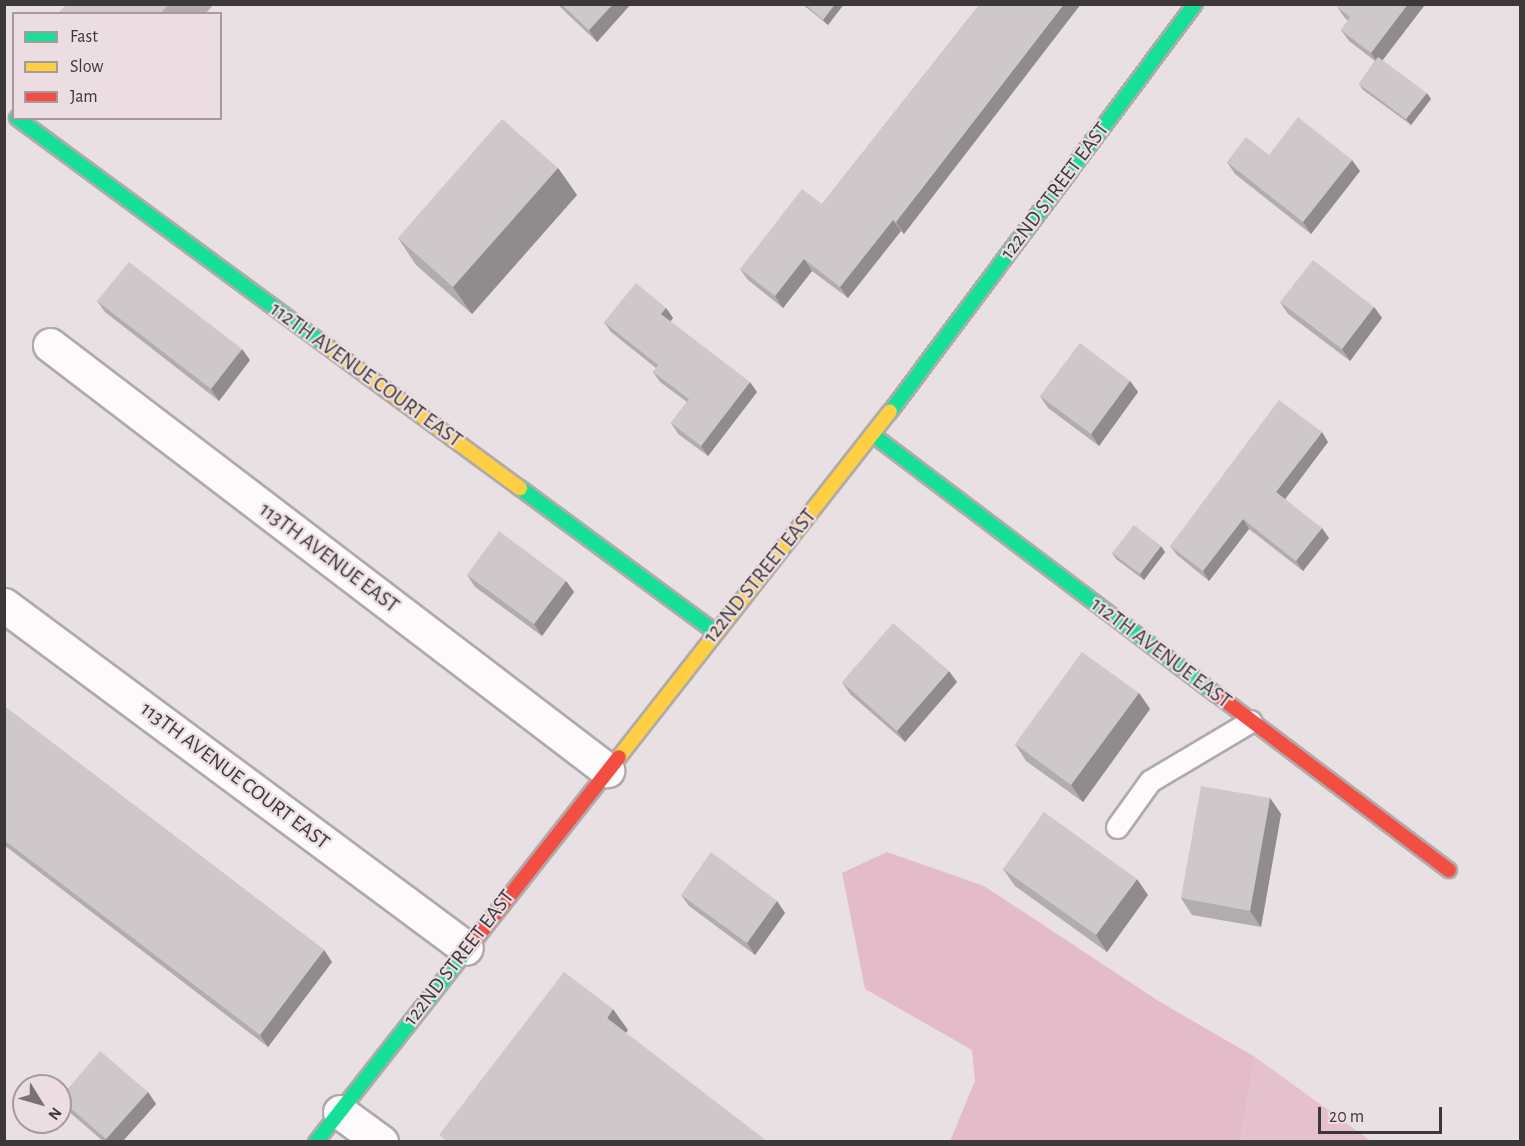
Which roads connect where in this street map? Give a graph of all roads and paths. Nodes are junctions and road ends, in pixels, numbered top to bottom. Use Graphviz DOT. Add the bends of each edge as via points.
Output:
graph roads {
  1 [pos="1195,4"];
  2 [pos="20,120"];
  3 [pos="50,345"];
  4 [pos="873,435"];
  5 [pos="4,605"];
  6 [pos="715,632"];
  7 [pos="1251,721"];
  8 [pos="607,770"];
  9 [pos="1117,827"];
  10 [pos="1449,870"];
  11 [pos="466,948"];
  12 [pos="340,1112"];
  13 [pos="316,1142"];
  14 [pos="381,1142"];
  1 -- 4 [label="street, 122ND STREET EAST"];
  2 -- 6 [label="street, 112TH AVENUE COURT EAST"];
  3 -- 8 [label="street, 113TH AVENUE EAST"];
  4 -- 6 [label="street, 122ND STREET EAST"];
  4 -- 7 [label="street, 112TH AVENUE EAST"];
  5 -- 11 [label="street, 113TH AVENUE COURT EAST"];
  6 -- 8 [label="street, 122ND STREET EAST"];
  7 -- 9 [label="lane" via="1150,781"];
  7 -- 10 [label="street, 112TH AVENUE EAST"];
  8 -- 11 [label="street, 122ND STREET EAST"];
  11 -- 12 [label="street, 122ND STREET EAST"];
  12 -- 13 [label="street, 122ND STREET EAST"];
  12 -- 14 [label="street"];
}
